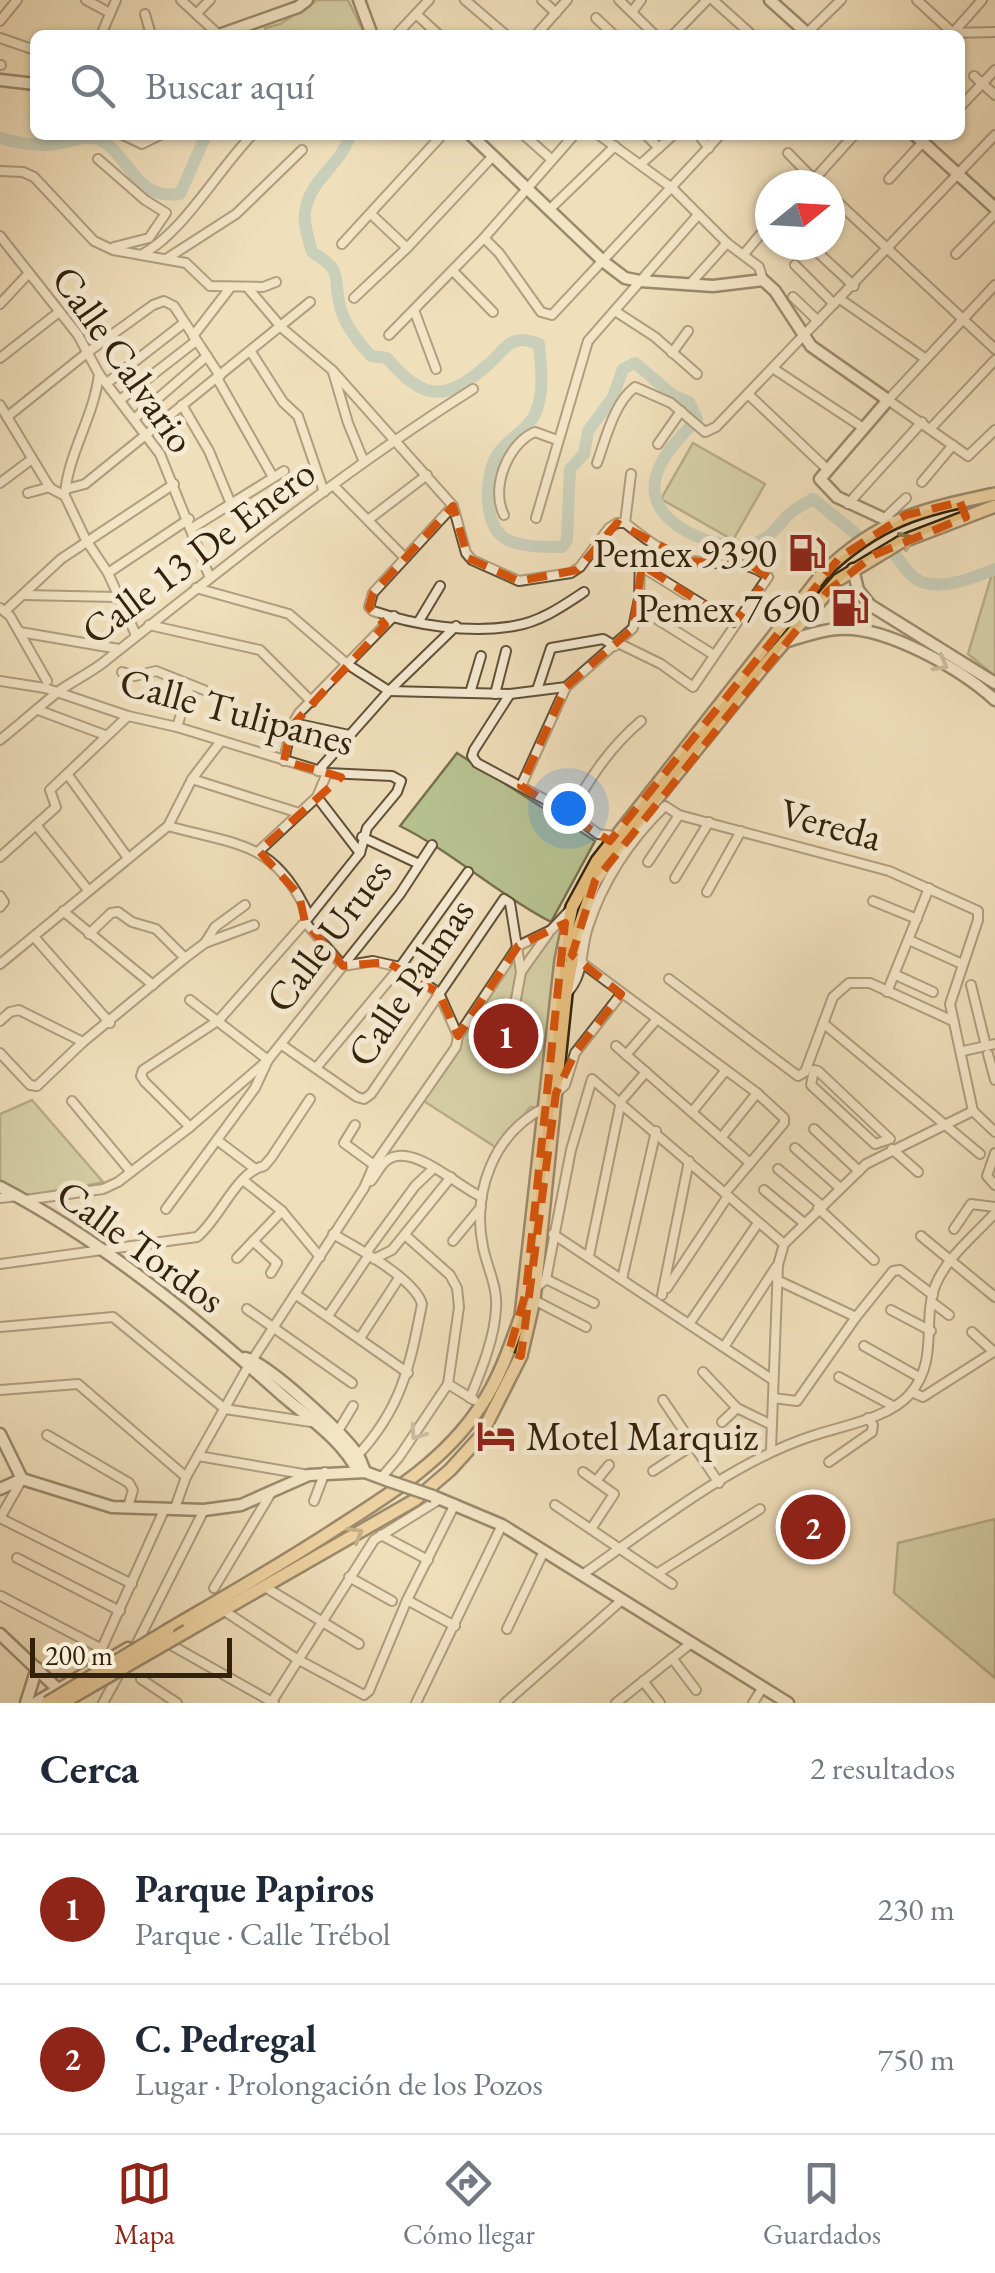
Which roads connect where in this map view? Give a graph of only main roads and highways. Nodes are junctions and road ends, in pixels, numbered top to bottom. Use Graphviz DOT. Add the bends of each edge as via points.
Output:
graph roads {
  1 [pos="995,494"];
  2 [pos="995,506"];
  3 [pos="515,1354"];
  4 [pos="209,1612"];
  5 [pos="48,1703"];
  6 [pos="62,1703"];
  1 -- 3 [label="main road" via="888,521 824,573 585,880 561,960"];
  3 -- 2 [label="main road, one-way" via="539,1289 577,932 604,866 828,591 900,542"];
  3 -- 4 [label="main road" via="444,1451 407,1483"];
  4 -- 3 [label="main road, one-way" via="224,1610 415,1500 480,1436"];
  4 -- 5 [label="main road, bridge"];
  4 -- 6 [label="main road, bridge"];
}
